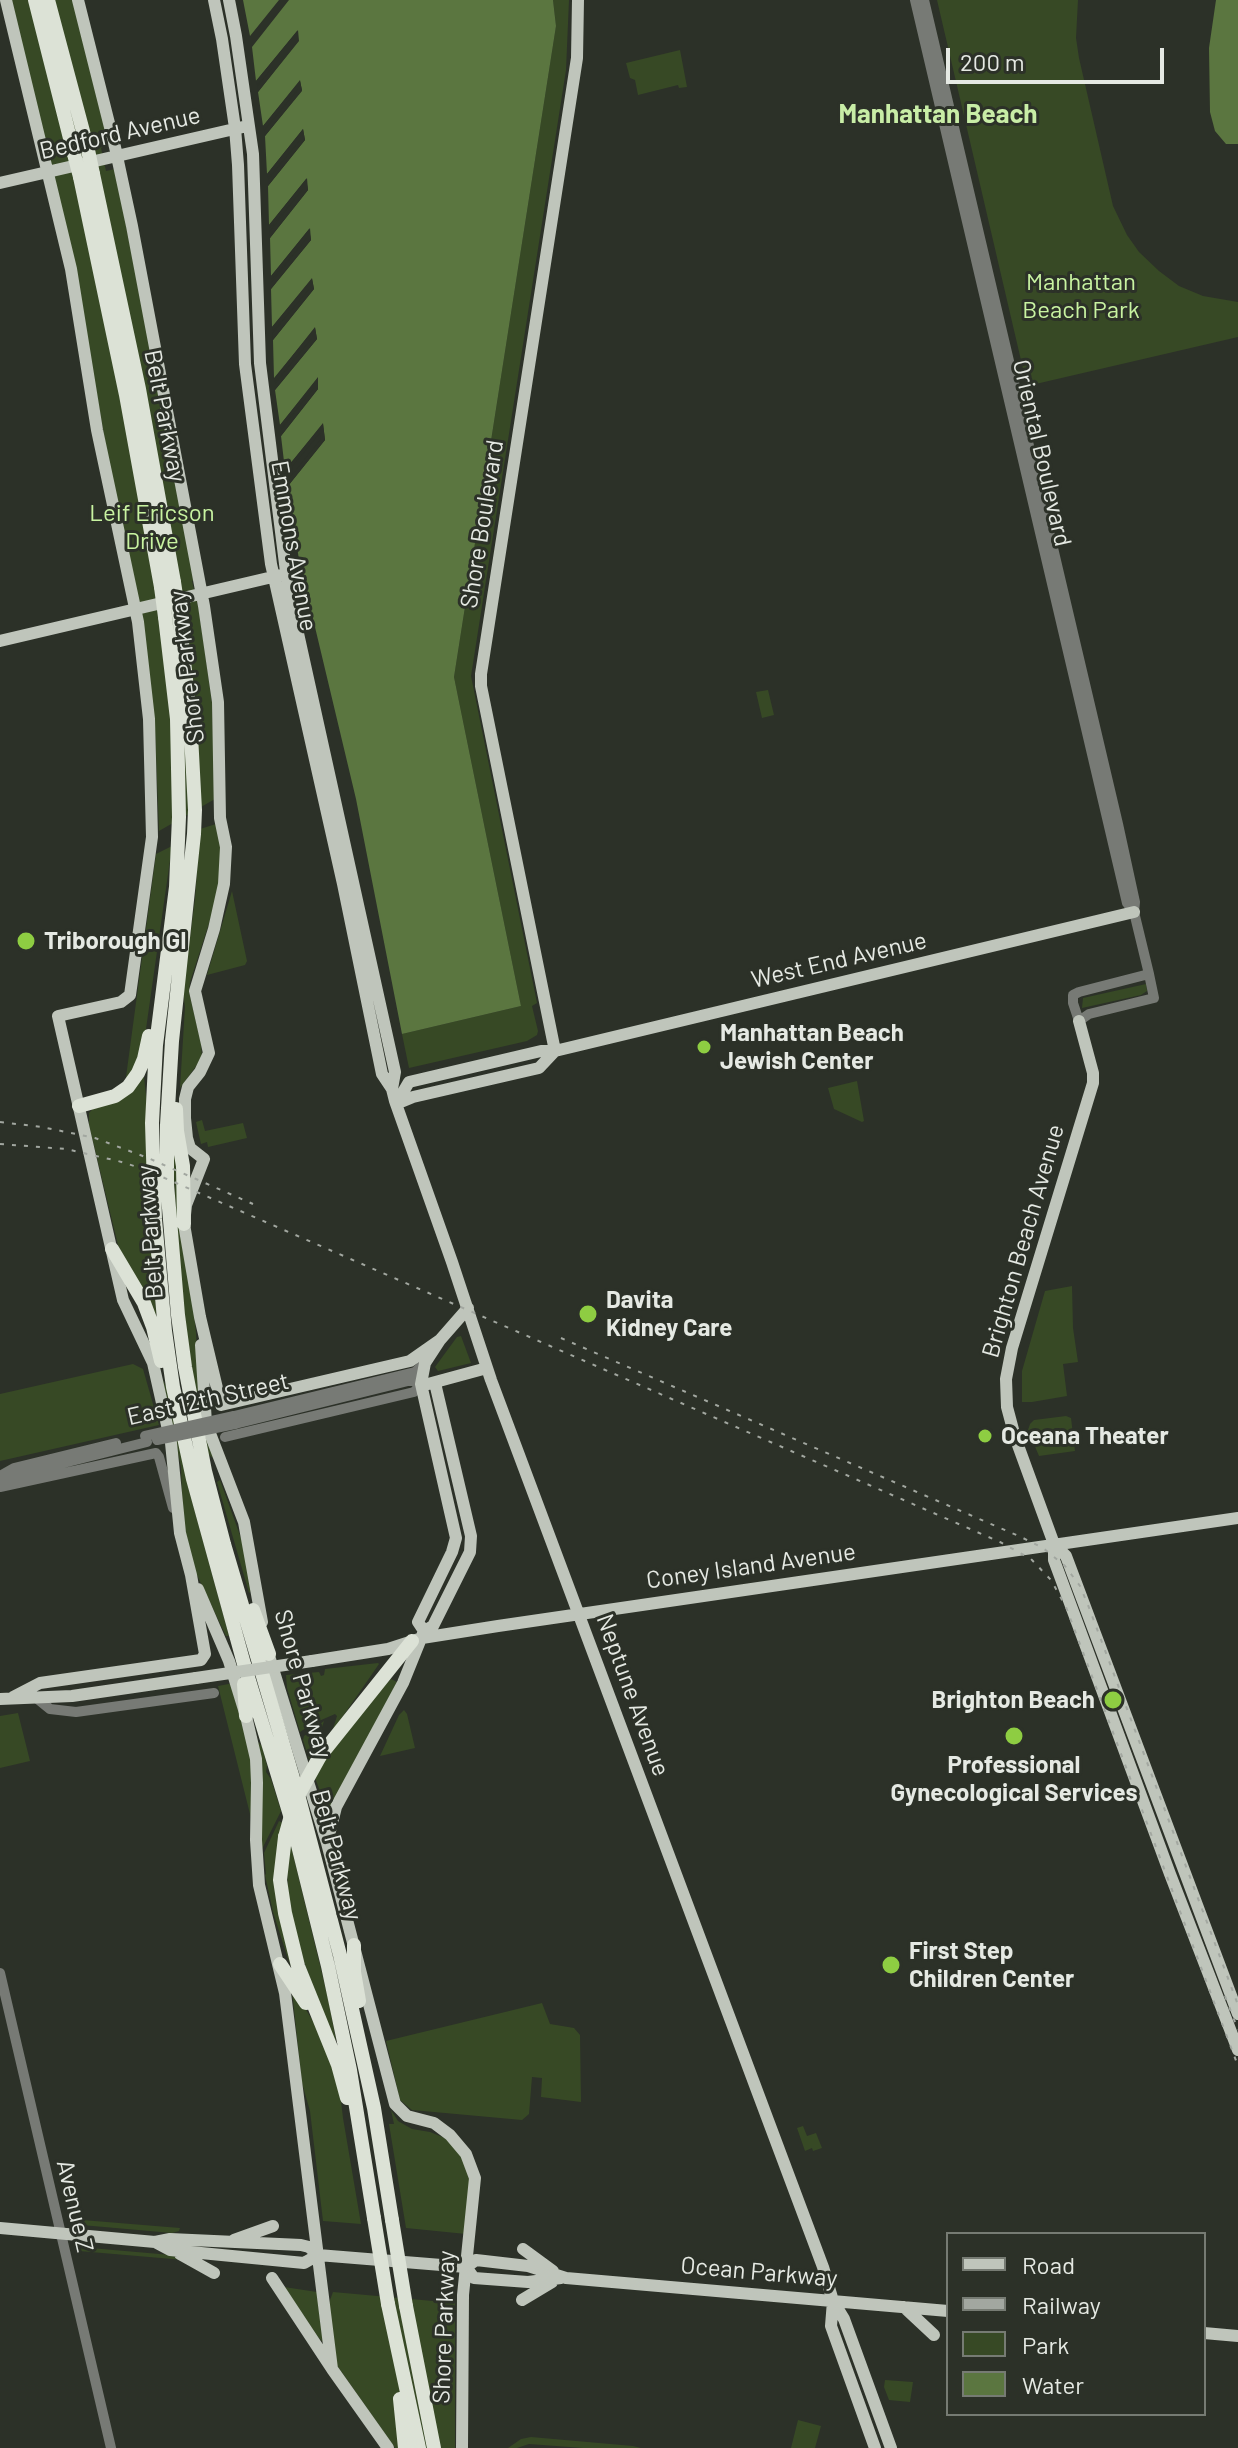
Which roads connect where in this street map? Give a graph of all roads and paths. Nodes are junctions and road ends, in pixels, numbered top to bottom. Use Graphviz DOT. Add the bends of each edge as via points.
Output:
graph roads {
  1 [pos="6,0"];
  2 [pos="35,0"];
  3 [pos="48,0"];
  4 [pos="78,0"];
  5 [pos="214,0"];
  6 [pos="229,0"];
  7 [pos="578,0"];
  8 [pos="915,0"];
  9 [pos="924,0"];
  10 [pos="250,126"];
  11 [pos="235,128"];
  12 [pos="81,152"];
  13 [pos="118,156"];
  14 [pos="47,172"];
  15 [pos="0,183"];
  16 [pos="280,575"];
  17 [pos="202,593"];
  18 [pos="135,609"];
  19 [pos="172,616"];
  20 [pos="0,641"];
  21 [pos="1134,912"];
  22 [pos="1149,974"];
  23 [pos="162,989"];
  24 [pos="1079,1021"];
  25 [pos="172,1041"];
  26 [pos="555,1051"];
  27 [pos="396,1104"];
  28 [pos="79,1106"];
  29 [pos="177,1131"];
  30 [pos="190,1148"];
  31 [pos="184,1224"];
  32 [pos="112,1249"];
  33 [pos="468,1308"];
  34 [pos="200,1317"];
  35 [pos="440,1340"];
  36 [pos="425,1363"];
  37 [pos="487,1368"];
  38 [pos="435,1383"];
  39 [pos="421,1384"];
  40 [pos="173,1387"];
  41 [pos="221,1405"];
  42 [pos="234,1420"];
  43 [pos="225,1437"];
  44 [pos="146,1439"];
  45 [pos="0,1473"];
  46 [pos="0,1485"];
  47 [pos="1238,1518"];
  48 [pos="180,1533"];
  49 [pos="224,1544"];
  50 [pos="1054,1544"];
  51 [pos="191,1575"];
  52 [pos="579,1614"];
  53 [pos="419,1637"];
  54 [pos="269,1654"];
  55 [pos="244,1664"];
  56 [pos="214,1693"];
  57 [pos="34,1696"];
  58 [pos="7,1698"];
  59 [pos="246,1716"];
  60 [pos="327,1843"];
  61 [pos="354,1945"];
  62 [pos="280,1964"];
  63 [pos="0,1973"];
  64 [pos="1238,2014"];
  65 [pos="321,2025"];
  66 [pos="1238,2050"];
  67 [pos="374,2108"];
  68 [pos="367,2175"];
  69 [pos="273,2226"];
  70 [pos="0,2228"];
  71 [pos="61,2234"];
  72 [pos="155,2242"];
  73 [pos="226,2242"];
  74 [pos="523,2249"];
  75 [pos="170,2250"];
  76 [pos="318,2255"];
  77 [pos="466,2267"];
  78 [pos="214,2273"];
  79 [pos="561,2277"];
  80 [pos="272,2278"];
  81 [pos="522,2300"];
  82 [pos="833,2301"];
  83 [pos="904,2307"];
  84 [pos="946,2311"];
  85 [pos="392,2327"];
  86 [pos="1206,2333"];
  87 [pos="934,2335"];
  88 [pos="1238,2336"];
  89 [pos="412,2343"];
  90 [pos="332,2369"];
  91 [pos="111,2448"];
  92 [pos="388,2448"];
  93 [pos="405,2448"];
  94 [pos="419,2448"];
  95 [pos="434,2448"];
  96 [pos="442,2448"];
  97 [pos="462,2448"];
  98 [pos="875,2448"];
  99 [pos="891,2448"];
  1 -- 14 [label="main road, Shore Parkway"];
  2 -- 12 [label="highway, Belt Parkway"];
  3 -- 12 [label="highway, Belt Parkway"];
  4 -- 13 [label="main road, Shore Parkway"];
  5 -- 11 [label="main road, Emmons Avenue"];
  6 -- 10 [label="main road, Emmons Avenue"];
  7 -- 26 [label="main road, Shore Boulevard" via="577,58 481,674"];
  8 -- 21 [label="street, Oriental Boulevard" via="1124,893"];
  9 -- 21 [label="street, Oriental Boulevard"];
  10 -- 11 [label="main road, Bedford Avenue"];
  10 -- 16 [label="main road, Emmons Avenue" via="260,363"];
  11 -- 13 [label="main road, Bedford Avenue"];
  11 -- 16 [label="main road, Emmons Avenue" via="245,364"];
  12 -- 19 [label="highway, Belt Parkway, bridge"];
  13 -- 14 [label="main road, Bedford Avenue"];
  13 -- 17 [label="main road, Shore Parkway"];
  14 -- 15 [label="main road, Bedford Avenue"];
  14 -- 18 [label="main road, Shore Parkway" via="71,269 97,430"];
  16 -- 17 [label="main road"];
  16 -- 27 [label="main road, Emmons Avenue" via="382,1074"];
  17 -- 18 [label="main road"];
  17 -- 30 [label="main road, Shore Parkway" via="218,702 220,818 226,847 222,895 195,991 209,1053 185,1099"];
  18 -- 20 [label="main road"];
  18 -- 28 [label="main road, Shore Parkway" via="149,719 152,837 130,994 58,1016"];
  19 -- 23 [label="highway, Belt Parkway" via="179,817"];
  19 -- 25 [label="highway, Belt Parkway" via="190,716 195,810"];
  21 -- 22 [label="street, Oriental Boulevard"];
  21 -- 26 [label="main road, West End Avenue"];
  22 -- 24 [label="street, Oriental Boulevard" via="1154,998"];
  22 -- 24 [label="street, Brighton Beach Avenue" via="1073,995"];
  23 -- 28 [label="highway" via="138,1073 115,1096"];
  23 -- 40 [label="highway, Belt Parkway" via="152,1165"];
  24 -- 50 [label="main road, Brighton Beach Avenue" via="1093,1083 1006,1379 1008,1415"];
  25 -- 29 [label="highway"];
  25 -- 49 [label="highway, Belt Parkway" via="166,1158 172,1262 190,1397"];
  26 -- 27 [label="main road" via="539,1068"];
  27 -- 33 [label="main road, Neptune Avenue"];
  28 -- 32 [label="main road"];
  29 -- 30 [label="highway"];
  29 -- 31 [label="highway"];
  30 -- 31 [label="main road, Shore Parkway" via="204,1159"];
  31 -- 34 [label="main road, Shore Parkway"];
  32 -- 40 [label="highway" via="144,1303"];
  32 -- 48 [label="main road" via="123,1300 153,1363 175,1464"];
  33 -- 35 [label="main road"];
  33 -- 37 [label="main road, Neptune Avenue"];
  34 -- 41 [label="main road, Shore Parkway"];
  34 -- 54 [label="main road, Shore Parkway" via="206,1423 244,1522"];
  35 -- 36 [label="main road"];
  35 -- 41 [label="main road, East 12th Street" via="410,1361"];
  36 -- 39 [label="main road"];
  36 -- 42 [label="street, East 12th Street" via="415,1372"];
  37 -- 38 [label="main road, East 12th Street"];
  37 -- 52 [label="main road, Neptune Avenue"];
  38 -- 39 [label="main road, East 12th Street"];
  38 -- 53 [label="main road" via="471,1536 470,1552 433,1626"];
  39 -- 42 [label="street, East 12th Street" via="408,1381"];
  39 -- 43 [label="street, East 12th Street" via="414,1392"];
  39 -- 53 [label="main road" via="456,1538 418,1622"];
  40 -- 55 [label="highway, Belt Parkway"];
  42 -- 44 [label="street, East 12th Street, bridge"];
  44 -- 45 [label="street, East 12th Street"];
  44 -- 46 [label="street, East 12th Street" via="12,1476"];
  46 -- 48 [label="street, East 12th Street" via="156,1453"];
  47 -- 50 [label="main road, Coney Island Avenue"];
  48 -- 51 [label="main road"];
  49 -- 54 [label="highway"];
  49 -- 67 [label="highway, Belt Parkway" via="310,1839"];
  50 -- 52 [label="main road, Coney Island Avenue"];
  50 -- 64 [label="main road, Brighton Beach Avenue" via="1066,1556"];
  50 -- 66 [label="main road, Brighton Beach Avenue" via="1054,1560"];
  51 -- 58 [label="main road, Coney Island Avenue" via="204,1659 40,1683"];
  51 -- 59 [label="main road" via="224,1646"];
  52 -- 53 [label="main road, Coney Island Avenue"];
  52 -- 82 [label="main road, Neptune Avenue"];
  53 -- 57 [label="main road, Coney Island Avenue, bridge" via="388,1649 312,1661 72,1696"];
  53 -- 60 [label="main road" via="403,1683 336,1807"];
  53 -- 65 [label="highway, bridge" via="320,1756 295,1801 285,1837 280,1880 285,1913"];
  54 -- 60 [label="main road, Shore Parkway"];
  55 -- 59 [label="highway"];
  55 -- 68 [label="highway, Belt Parkway" via="328,1966"];
  56 -- 57 [label="street, Coney Island Avenue" via="76,1712 50,1709"];
  57 -- 58 [label="main road, Coney Island Avenue"];
  59 -- 62 [label="main road" via="257,1770 259,1885"];
  60 -- 61 [label="main road, Shore Parkway"];
  61 -- 67 [label="highway"];
  61 -- 77 [label="main road, Shore Parkway" via="395,2104 407,2116 434,2123 450,2135 471,2165 475,2178"];
  62 -- 65 [label="highway"];
  62 -- 76 [label="main road"];
  63 -- 71 [label="street, Avenue Z"];
  65 -- 68 [label="highway" via="338,2065"];
  67 -- 89 [label="highway, Belt Parkway, bridge"];
  68 -- 85 [label="highway, Belt Parkway, bridge"];
  69 -- 73 [label="main road"];
  70 -- 71 [label="main road, Ocean Parkway"];
  71 -- 72 [label="main road, Ocean Parkway"];
  71 -- 91 [label="street, Avenue Z"];
  72 -- 73 [label="main road, Ocean Parkway"];
  72 -- 75 [label="main road, Ocean Parkway"];
  73 -- 76 [label="main road, Ocean Parkway" via="301,2245"];
  74 -- 79 [label="main road"];
  75 -- 76 [label="main road, Ocean Parkway" via="304,2263"];
  75 -- 78 [label="main road"];
  76 -- 77 [label="main road, Ocean Parkway"];
  76 -- 90 [label="main road"];
  77 -- 79 [label="main road, Ocean Parkway" via="474,2278 528,2282"];
  77 -- 97 [label="main road, Shore Parkway"];
  79 -- 81 [label="main road"];
  79 -- 82 [label="main road, Ocean Parkway"];
  80 -- 90 [label="main road"];
  82 -- 83 [label="main road, Ocean Parkway"];
  82 -- 98 [label="main road, Neptune Avenue" via="831,2326"];
  82 -- 99 [label="main road, Neptune Avenue"];
  83 -- 84 [label="main road, Ocean Parkway"];
  83 -- 87 [label="main road"];
  85 -- 93 [label="highway"];
  85 -- 94 [label="highway, Belt Parkway"];
  86 -- 88 [label="main road"];
  89 -- 95 [label="highway, Belt Parkway"];
  89 -- 96 [label="highway"];
  90 -- 92 [label="main road"];
}
